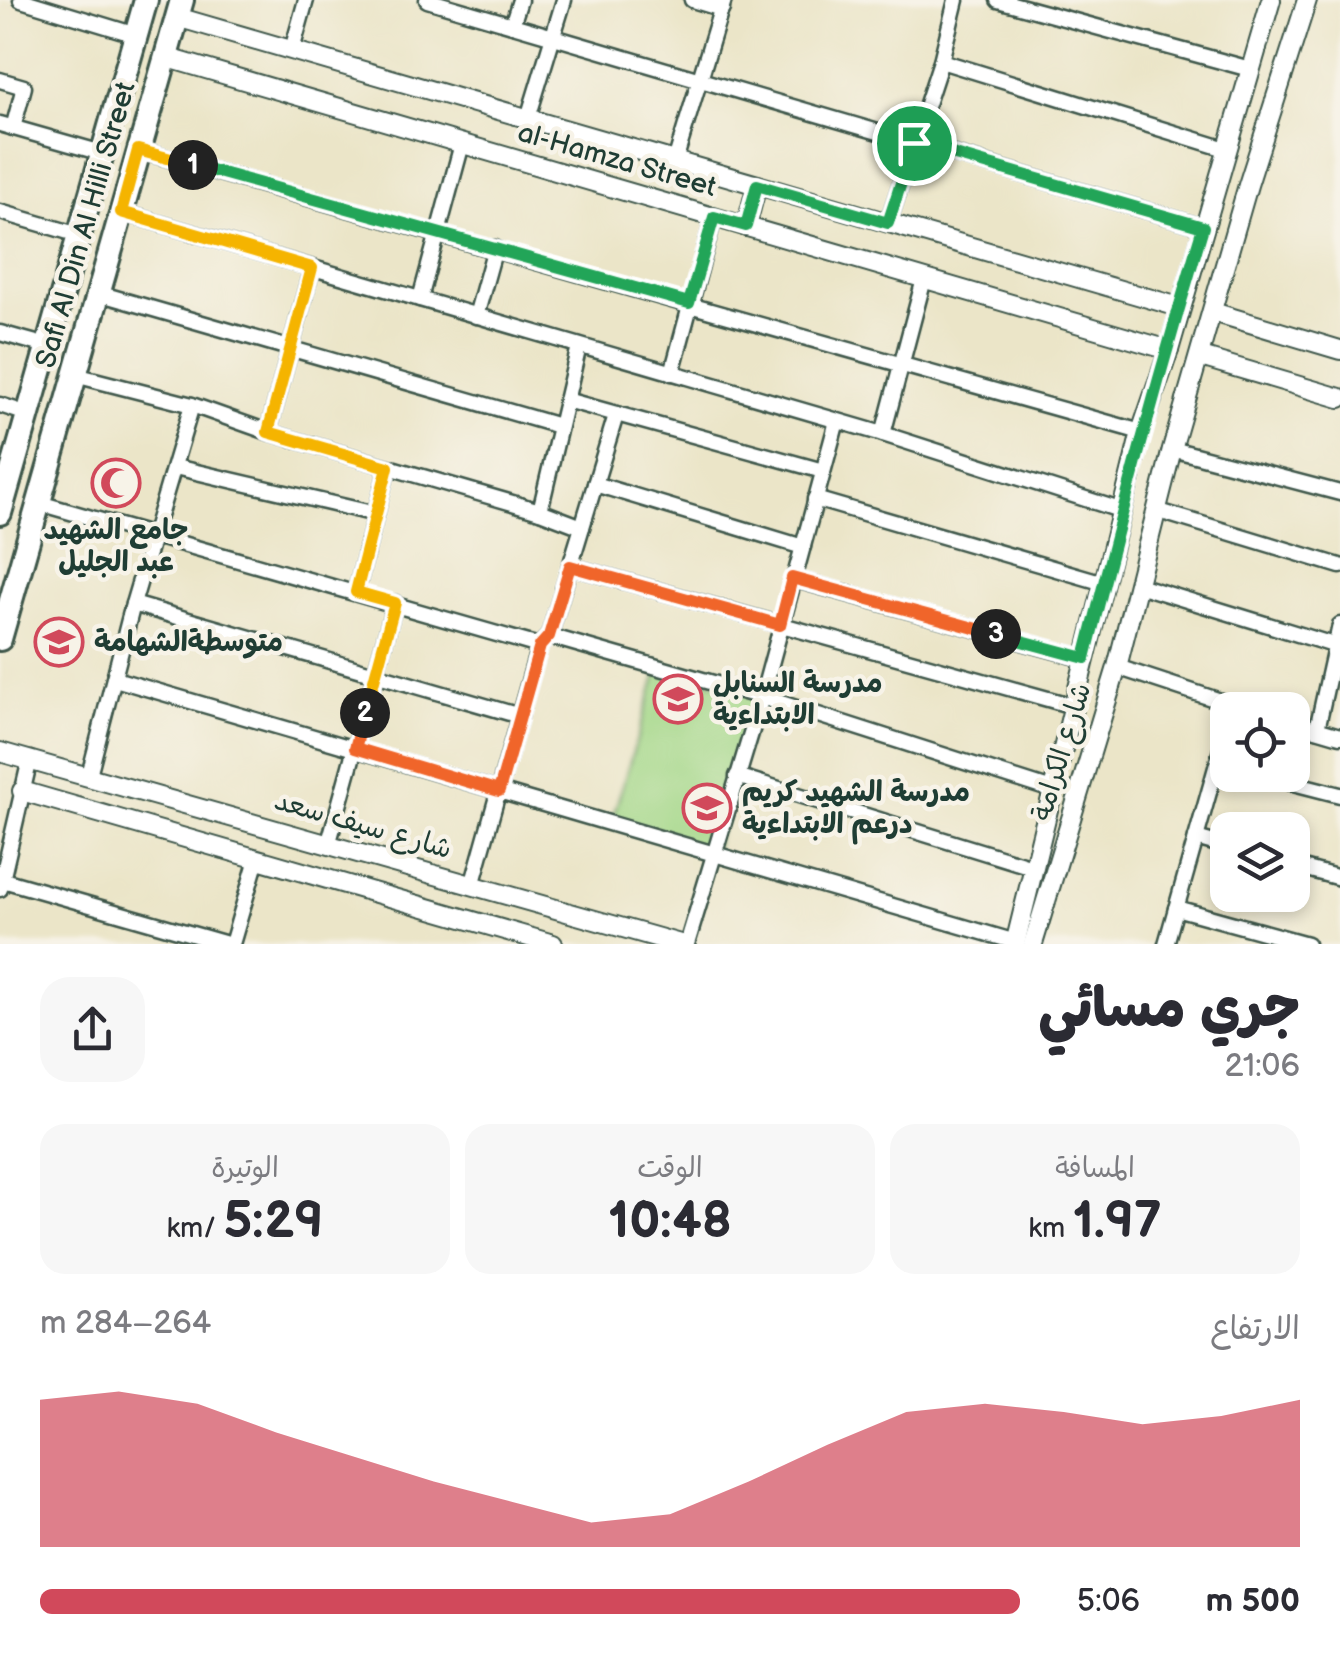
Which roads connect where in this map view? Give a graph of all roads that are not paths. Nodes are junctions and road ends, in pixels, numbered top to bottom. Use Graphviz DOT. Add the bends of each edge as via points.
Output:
graph roads {
  1 [pos="21,0"];
  2 [pos="146,0"];
  3 [pos="306,0"];
  4 [pos="427,0"];
  5 [pos="520,0"];
  6 [pos="564,0"];
  7 [pos="692,0"];
  8 [pos="956,0"];
  9 [pos="998,0"];
  10 [pos="1271,0"];
  11 [pos="1307,0"];
  12 [pos="723,4"];
  13 [pos="179,8"];
  14 [pos="512,25"];
  15 [pos="136,34"];
  16 [pos="553,37"];
  17 [pos="292,50"];
  18 [pos="165,57"];
  19 [pos="941,61"];
  20 [pos="1250,69"];
  21 [pos="0,80"];
  22 [pos="701,80"];
  23 [pos="528,118"];
  24 [pos="7,126"];
  25 [pos="914,143"];
  26 [pos="462,144"];
  27 [pos="138,150"];
  28 [pos="1226,150"];
  29 [pos="102,154"];
  30 [pos="675,161"];
  31 [pos="757,185"];
  32 [pos="0,212"];
  33 [pos="121,212"];
  34 [pos="714,217"];
  35 [pos="888,223"];
  36 [pos="746,226"];
  37 [pos="1203,227"];
  38 [pos="437,232"];
  39 [pos="79,235"];
  40 [pos="495,248"];
  41 [pos="312,268"];
  42 [pos="924,278"];
  43 [pos="98,293"];
  44 [pos="420,299"];
  45 [pos="689,303"];
  46 [pos="1179,307"];
  47 [pos="1213,312"];
  48 [pos="476,316"];
  49 [pos="0,332"];
  50 [pos="48,346"];
  51 [pos="580,346"];
  52 [pos="290,348"];
  53 [pos="1169,350"];
  54 [pos="1340,350"];
  55 [pos="1201,357"];
  56 [pos="902,364"];
  57 [pos="672,373"];
  58 [pos="75,375"];
  59 [pos="1340,398"];
  60 [pos="566,400"];
  61 [pos="0,405"];
  62 [pos="192,405"];
  63 [pos="28,414"];
  64 [pos="616,415"];
  65 [pos="838,421"];
  66 [pos="559,426"];
  67 [pos="268,432"];
  68 [pos="1142,432"];
  69 [pos="882,434"];
  70 [pos="1172,449"];
  71 [pos="388,467"];
  72 [pos="175,468"];
  73 [pos="822,471"];
  74 [pos="5,478"];
  75 [pos="595,484"];
  76 [pos="1340,493"];
  77 [pos="815,499"];
  78 [pos="38,503"];
  79 [pos="540,511"];
  80 [pos="1123,511"];
  81 [pos="0,512"];
  82 [pos="1158,512"];
  83 [pos="376,514"];
  84 [pos="582,527"];
  85 [pos="156,536"];
  86 [pos="803,547"];
  87 [pos="570,566"];
  88 [pos="1340,566"];
  89 [pos="792,578"];
  90 [pos="1104,583"];
  91 [pos="1138,585"];
  92 [pos="356,592"];
  93 [pos="395,603"];
  94 [pos="133,604"];
  95 [pos="1098,604"];
  96 [pos="1131,612"];
  97 [pos="780,625"];
  98 [pos="1340,625"];
  99 [pos="0,639"];
  100 [pos="544,641"];
  101 [pos="1338,646"];
  102 [pos="1085,658"];
  103 [pos="1117,667"];
  104 [pos="376,674"];
  105 [pos="115,679"];
  106 [pos="762,697"];
  107 [pos="1210,699"];
  108 [pos="1073,706"];
  109 [pos="520,716"];
  110 [pos="1310,728"];
  111 [pos="1318,730"];
  112 [pos="1340,736"];
  113 [pos="355,748"];
  114 [pos="0,752"];
  115 [pos="30,759"];
  116 [pos="89,776"];
  117 [pos="738,776"];
  118 [pos="1310,787"];
  119 [pos="1052,790"];
  120 [pos="22,791"];
  121 [pos="499,791"];
  122 [pos="1212,792"];
  123 [pos="1340,795"];
  124 [pos="1196,838"];
  125 [pos="329,842"];
  126 [pos="1210,842"];
  127 [pos="714,853"];
  128 [pos="257,859"];
  129 [pos="1032,868"];
  130 [pos="1310,870"];
  131 [pos="1340,878"];
  132 [pos="1,885"];
  133 [pos="472,886"];
  134 [pos="553,908"];
  135 [pos="1176,908"];
  136 [pos="510,938"];
  137 [pos="548,943"];
  138 [pos="1021,943"];
  139 [pos="230,944"];
  140 [pos="684,944"];
  141 [pos="1166,944"];
  142 [pos="1307,944"];
  1 -- 15 [label="street"];
  2 -- 15 [label="main road, Safi Al Din Al Hilli Street"];
  3 -- 17 [label="street"];
  4 -- 14 [label="street"];
  5 -- 14 [label="street"];
  6 -- 16 [label="street"];
  7 -- 12 [label="street"];
  8 -- 19 [label="street"];
  9 -- 20 [label="street"];
  10 -- 20 [label="street, شارع الكرامة"];
  11 -- 47 [label="street, شارع الكرامة"];
  12 -- 22 [label="street"];
  13 -- 17 [label="street, al-Hamza Street"];
  13 -- 18 [label="main road, Safi Al Din Al Hilli Street"];
  14 -- 16 [label="street"];
  15 -- 29 [label="main road, Safi Al Din Al Hilli Street"];
  16 -- 22 [label="street"];
  16 -- 23 [label="street"];
  17 -- 23 [label="street, al-Hamza Street"];
  18 -- 26 [label="street, al-Hamza Street"];
  18 -- 27 [label="main road, Safi Al Din Al Hilli Street"];
  19 -- 25 [label="street"];
  19 -- 28 [label="street"];
  20 -- 28 [label="street, شارع الكرامة"];
  21 -- 24 [label="street" via="24,87"];
  22 -- 25 [label="street"];
  22 -- 30 [label="street"];
  23 -- 30 [label="street, al-Hamza Street"];
  24 -- 29 [label="street"];
  25 -- 35 [label="street"];
  25 -- 37 [label="street"];
  26 -- 34 [label="street, al-Hamza Street"];
  26 -- 38 [label="street"];
  27 -- 33 [label="main road, Safi Al Din Al Hilli Street"];
  27 -- 38 [label="street"];
  28 -- 37 [label="street, شارع الكرامة"];
  29 -- 39 [label="main road, Safi Al Din Al Hilli Street"];
  30 -- 31 [label="street, al-Hamza Street"];
  31 -- 35 [label="street, al-Hamza Street"];
  31 -- 36 [label="street"];
  32 -- 39 [label="street"];
  33 -- 41 [label="street"];
  33 -- 43 [label="main road, Safi Al Din Al Hilli Street"];
  34 -- 36 [label="street, al-Hamza Street"];
  34 -- 45 [label="street"];
  35 -- 46 [label="street, al-Hamza Street"];
  36 -- 42 [label="street, al-Hamza Street"];
  37 -- 46 [label="street, شارع الكرامة"];
  38 -- 40 [label="street"];
  38 -- 44 [label="street"];
  39 -- 50 [label="main road, Safi Al Din Al Hilli Street"];
  40 -- 45 [label="street"];
  40 -- 48 [label="street"];
  41 -- 44 [label="street"];
  41 -- 52 [label="street"];
  42 -- 53 [label="street, al-Hamza Street"];
  42 -- 56 [label="street"];
  43 -- 52 [label="street"];
  43 -- 58 [label="main road, Safi Al Din Al Hilli Street"];
  44 -- 48 [label="street"];
  45 -- 56 [label="street"];
  45 -- 57 [label="street"];
  46 -- 53 [label="street, شارع الكرامة"];
  47 -- 54 [label="street"];
  47 -- 55 [label="street, شارع الكرامة"];
  48 -- 51 [label="street"];
  49 -- 50 [label="street"];
  50 -- 63 [label="main road, Safi Al Din Al Hilli Street"];
  51 -- 57 [label="street"];
  51 -- 60 [label="street"];
  52 -- 66 [label="street"];
  52 -- 67 [label="street"];
  53 -- 68 [label="street, شارع الكرامة"];
  55 -- 59 [label="street"];
  55 -- 70 [label="street, شارع الكرامة"];
  56 -- 68 [label="street"];
  56 -- 69 [label="street"];
  57 -- 65 [label="street"];
  58 -- 62 [label="street"];
  58 -- 78 [label="main road, Safi Al Din Al Hilli Street"];
  60 -- 64 [label="street"];
  60 -- 66 [label="street"];
  61 -- 63 [label="street"];
  62 -- 67 [label="street"];
  62 -- 72 [label="street"];
  63 -- 74 [label="main road, Safi Al Din Al Hilli Street"];
  64 -- 73 [label="street"];
  64 -- 75 [label="street"];
  65 -- 69 [label="street"];
  65 -- 73 [label="street"];
  66 -- 79 [label="street"];
  67 -- 71 [label="street"];
  68 -- 80 [label="street, شارع الكرامة"];
  69 -- 80 [label="street"];
  70 -- 76 [label="street"];
  70 -- 82 [label="street, شارع الكرامة"];
  71 -- 79 [label="street"];
  71 -- 83 [label="street"];
  72 -- 83 [label="street"];
  72 -- 85 [label="street"];
  73 -- 77 [label="street"];
  74 -- 81 [label="main road, Safi Al Din Al Hilli Street"];
  75 -- 84 [label="street"];
  75 -- 86 [label="street"];
  77 -- 86 [label="street"];
  77 -- 90 [label="street"];
  78 -- 85 [label="street"];
  78 -- 99 [label="main road, Safi Al Din Al Hilli Street"];
  79 -- 84 [label="street"];
  80 -- 90 [label="street, شارع الكرامة"];
  82 -- 88 [label="street"];
  82 -- 91 [label="street, شارع الكرامة"];
  83 -- 92 [label="street"];
  84 -- 87 [label="street"];
  85 -- 92 [label="street"];
  85 -- 94 [label="street"];
  86 -- 89 [label="street"];
  87 -- 97 [label="street"];
  87 -- 100 [label="street"];
  89 -- 97 [label="street"];
  89 -- 102 [label="street"];
  90 -- 95 [label="street, شارع الكرامة"];
  91 -- 96 [label="street, شارع الكرامة"];
  91 -- 101 [label="street"];
  92 -- 93 [label="street"];
  93 -- 100 [label="street"];
  93 -- 104 [label="street"];
  94 -- 104 [label="street"];
  94 -- 105 [label="street"];
  95 -- 96 [label="street"];
  95 -- 102 [label="street, شارع الكرامة"];
  96 -- 103 [label="street, شارع الكرامة"];
  97 -- 106 [label="street"];
  97 -- 108 [label="street"];
  98 -- 101 [label="street"];
  100 -- 106 [label="street"];
  100 -- 109 [label="street"];
  101 -- 111 [label="street"];
  102 -- 108 [label="street, شارع الكرامة"];
  103 -- 107 [label="street"];
  103 -- 138 [label="street, شارع الكرامة"];
  104 -- 109 [label="street"];
  104 -- 113 [label="street"];
  105 -- 113 [label="street"];
  105 -- 116 [label="street"];
  106 -- 117 [label="street"];
  106 -- 119 [label="street"];
  108 -- 119 [label="street, شارع الكرامة"];
  109 -- 121 [label="street"];
  110 -- 111 [label="street"];
  111 -- 112 [label="street"];
  113 -- 121 [label="street"];
  113 -- 125 [label="street"];
  114 -- 115 [label="street, شارع سيف سعد"];
  115 -- 116 [label="street, شارع سيف سعد"];
  115 -- 120 [label="street"];
  116 -- 125 [label="street, شارع سيف سعد"];
  117 -- 127 [label="street"];
  117 -- 129 [label="street"];
  118 -- 123 [label="street"];
  119 -- 129 [label="street, شارع الكرامة"];
  120 -- 128 [label="street"];
  120 -- 132 [label="street"];
  121 -- 127 [label="street"];
  121 -- 133 [label="street"];
  122 -- 124 [label="street"];
  124 -- 126 [label="street"];
  124 -- 135 [label="street"];
  125 -- 133 [label="street, شارع سيف سعد"];
  127 -- 138 [label="street"];
  127 -- 140 [label="street"];
  128 -- 136 [label="street"];
  128 -- 139 [label="street"];
  129 -- 138 [label="street, شارع الكرامة"];
  130 -- 131 [label="street"];
  132 -- 139 [label="street"];
  133 -- 134 [label="street, شارع سيف سعد"];
  134 -- 137 [label="street"];
  134 -- 140 [label="street, شارع سيف سعد"];
  135 -- 141 [label="street"];
  135 -- 142 [label="street"];
  136 -- 137 [label="street"];
}
